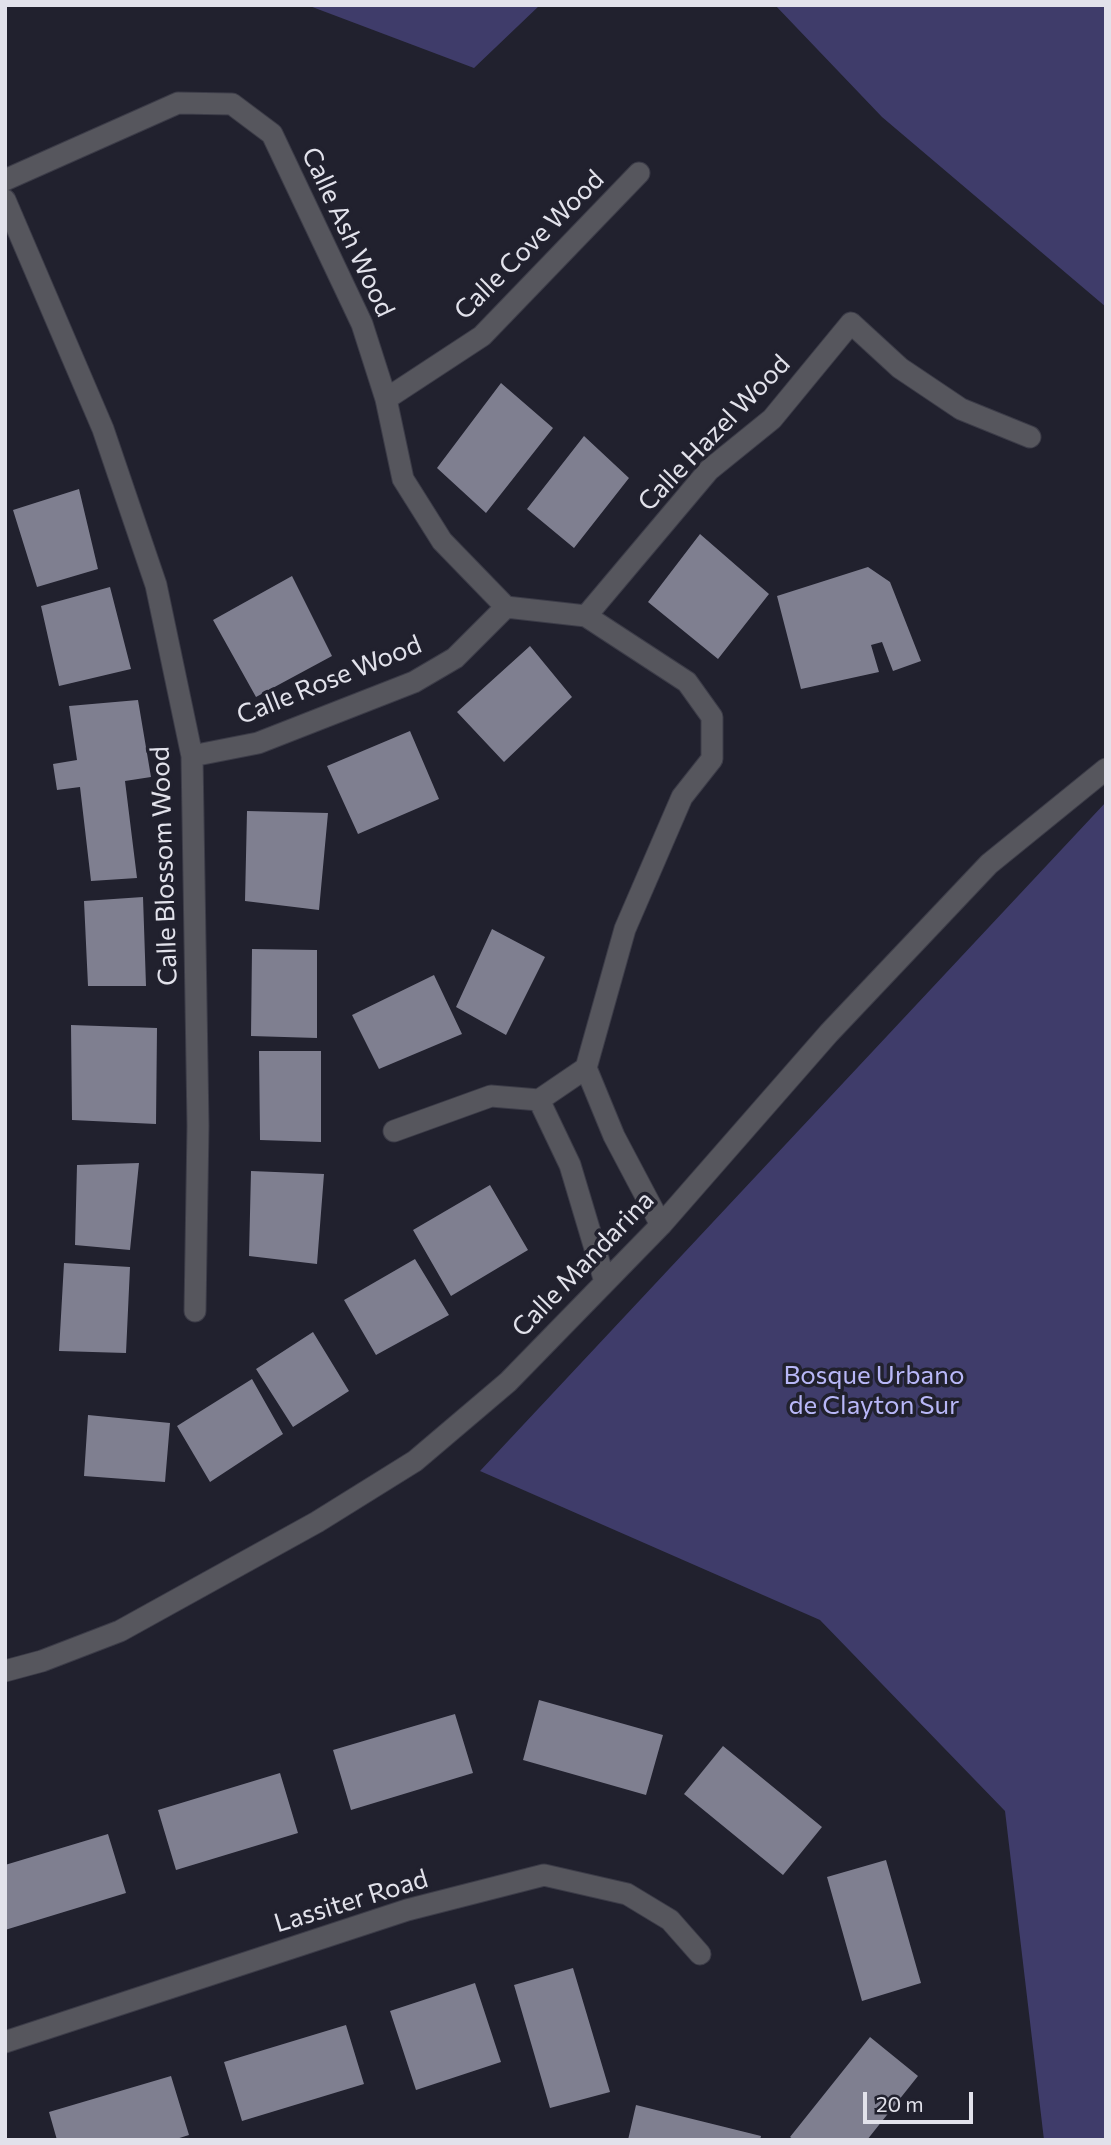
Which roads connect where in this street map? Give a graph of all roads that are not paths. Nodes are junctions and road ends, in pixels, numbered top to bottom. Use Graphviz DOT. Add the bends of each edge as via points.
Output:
graph roads {
  1 [pos="639,173"];
  2 [pos="5,180"];
  3 [pos="5,200"];
  4 [pos="386,399"];
  5 [pos="1030,437"];
  6 [pos="506,607"];
  7 [pos="586,615"];
  8 [pos="192,756"];
  9 [pos="1106,769"];
  10 [pos="586,1068"];
  11 [pos="539,1100"];
  12 [pos="394,1131"];
  13 [pos="662,1225"];
  14 [pos="605,1282"];
  15 [pos="195,1311"];
  16 [pos="5,1671"];
  17 [pos="700,1954"];
  18 [pos="5,2042"];
  1 -- 4 [label="street, Calle Cove Wood" via="482,336"];
  2 -- 4 [label="street, Calle Ash Wood" via="178,103 232,104 272,134 362,324"];
  3 -- 8 [label="street, Calle Blossom Wood" via="103,429 156,585"];
  4 -- 6 [label="street, Calle Ash Wood" via="403,479 442,541"];
  5 -- 7 [label="street, Calle Hazel Wood" via="961,409 900,368 851,323 772,419 709,470"];
  6 -- 7 [label="street"];
  6 -- 8 [label="street, Calle Rose Wood" via="455,658 414,682 258,743"];
  7 -- 10 [label="street" via="687,682 712,717 712,759 682,797 625,929"];
  8 -- 15 [label="street, Calle Blossom Wood" via="198,1126"];
  9 -- 13 [label="street, Calle Mandarina" via="989,864 829,1033"];
  10 -- 11 [label="street"];
  10 -- 13 [label="street" via="614,1136"];
  11 -- 12 [label="street" via="491,1096"];
  11 -- 14 [label="street" via="570,1165"];
  13 -- 14 [label="street, Calle Mandarina"];
  14 -- 16 [label="street, Calle Mandarina" via="508,1382 415,1461 317,1522 120,1631"];
  17 -- 18 [label="street, Lassiter Road" via="670,1920 627,1894 544,1875 407,1910"];
}
